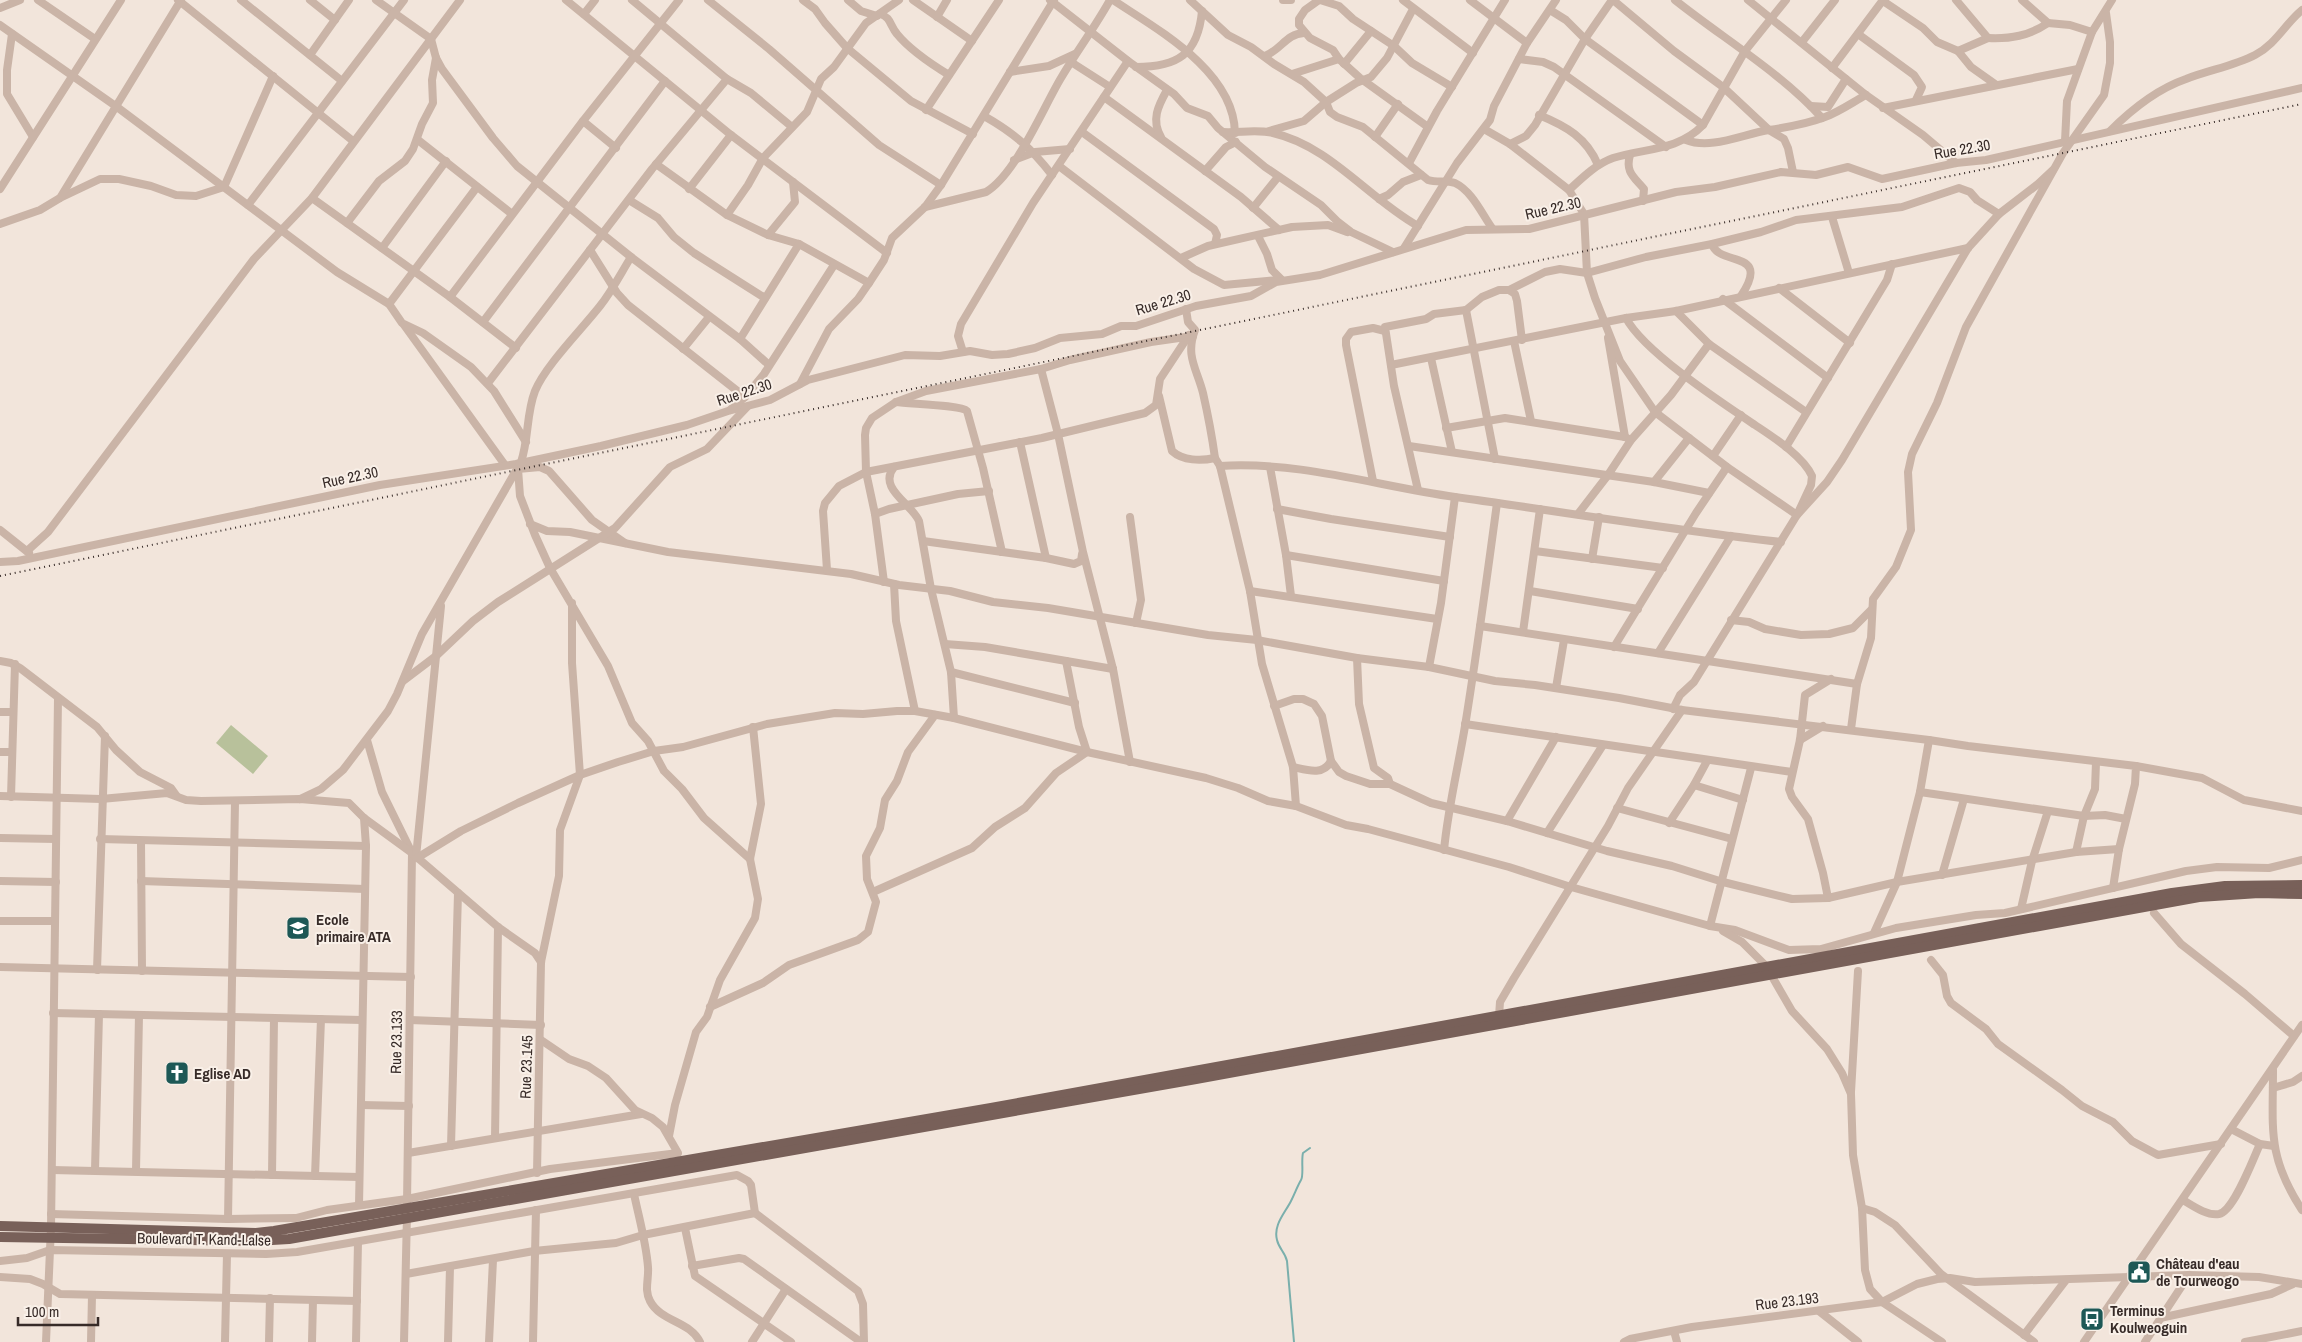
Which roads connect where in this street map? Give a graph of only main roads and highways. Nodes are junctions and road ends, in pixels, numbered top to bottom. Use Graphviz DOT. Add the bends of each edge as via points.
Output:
graph roads {
  1 [pos="2302,885"];
  2 [pos="2302,894"];
  3 [pos="1769,970"];
  4 [pos="685,1160"];
  5 [pos="0,1226"];
  6 [pos="50,1233"];
  7 [pos="0,1237"];
  1 -- 3 [label="main road" via="2199,889"];
  2 -- 3 [label="main road" via="2199,897"];
  3 -- 4 [label="main road"];
  3 -- 4 [label="main road" via="1167,1085"];
  4 -- 6 [label="main road" via="407,1209 289,1239 255,1241"];
  5 -- 6 [label="main road"];
  6 -- 7 [label="main road"];
}
